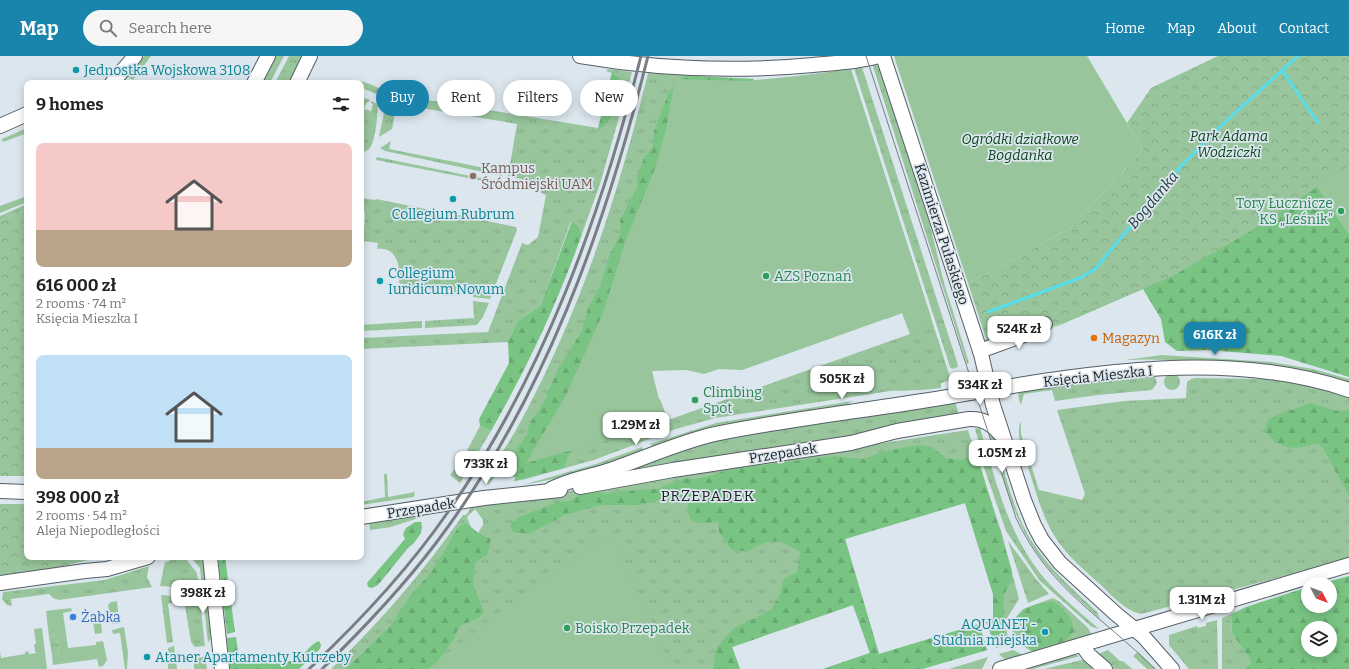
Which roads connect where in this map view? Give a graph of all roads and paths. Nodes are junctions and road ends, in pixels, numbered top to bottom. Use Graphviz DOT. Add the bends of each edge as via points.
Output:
graph roads {
  1 [pos="135,56"];
  2 [pos="268,56"];
  3 [pos="310,56"];
  4 [pos="580,56"];
  5 [pos="879,56"];
  6 [pos="883,56"];
  7 [pos="115,80"];
  8 [pos="256,80"];
  9 [pos="298,80"];
  10 [pos="24,115"];
  11 [pos="0,126"];
  12 [pos="1045,324"];
  13 [pos="980,351"];
  14 [pos="990,390"];
  15 [pos="1349,390"];
  16 [pos="958,395"];
  17 [pos="997,416"];
  18 [pos="1004,440"];
  19 [pos="552,490"];
  20 [pos="0,491"];
  21 [pos="24,492"];
  22 [pos="364,517"];
  23 [pos="111,560"];
  24 [pos="138,560"];
  25 [pos="210,560"];
  26 [pos="1349,565"];
  27 [pos="85,571"];
  28 [pos="0,583"];
  29 [pos="1134,630"];
  30 [pos="1082,645"];
  31 [pos="222,669"];
  32 [pos="1000,669"];
  33 [pos="1105,669"];
  34 [pos="1172,669"];
  1 -- 7 [label="street"];
  2 -- 8 [label="street"];
  3 -- 9 [label="street"];
  4 -- 5 [label="street" via="657,66 769,69"];
  6 -- 13 [label="street, Kazimierza Pułaskiego"];
  10 -- 11 [label="street"];
  12 -- 13 [label="street" via="1037,330"];
  13 -- 14 [label="street, Kazimierza Pułaskiego"];
  14 -- 15 [label="street, Księcia Mieszka I" via="1112,372 1198,368 1284,375"];
  14 -- 16 [label="street, Przepadek"];
  14 -- 17 [label="street, Kazimierza Pułaskiego"];
  16 -- 17 [label="street" via="980,400"];
  16 -- 19 [label="street, Przepadek" via="715,434 671,447 600,474 566,483"];
  17 -- 18 [label="street, Kazimierza Pułaskiego"];
  18 -- 19 [label="street, Przepadek" via="990,424 975,418 893,432 851,443 672,470 585,487"];
  18 -- 29 [label="street, Kazimierza Pułaskiego" via="1026,507 1045,544 1060,563"];
  19 -- 22 [label="street, Przepadek"];
  20 -- 21 [label="street"];
  23 -- 27 [label="street"];
  24 -- 27 [label="street" via="107,569"];
  25 -- 31 [label="street"];
  26 -- 29 [label="street"];
  27 -- 28 [label="street"];
  29 -- 30 [label="street"];
  29 -- 34 [label="street, Kazimierza Pułaskiego"];
  30 -- 32 [label="street"];
  30 -- 33 [label="street"];
}
